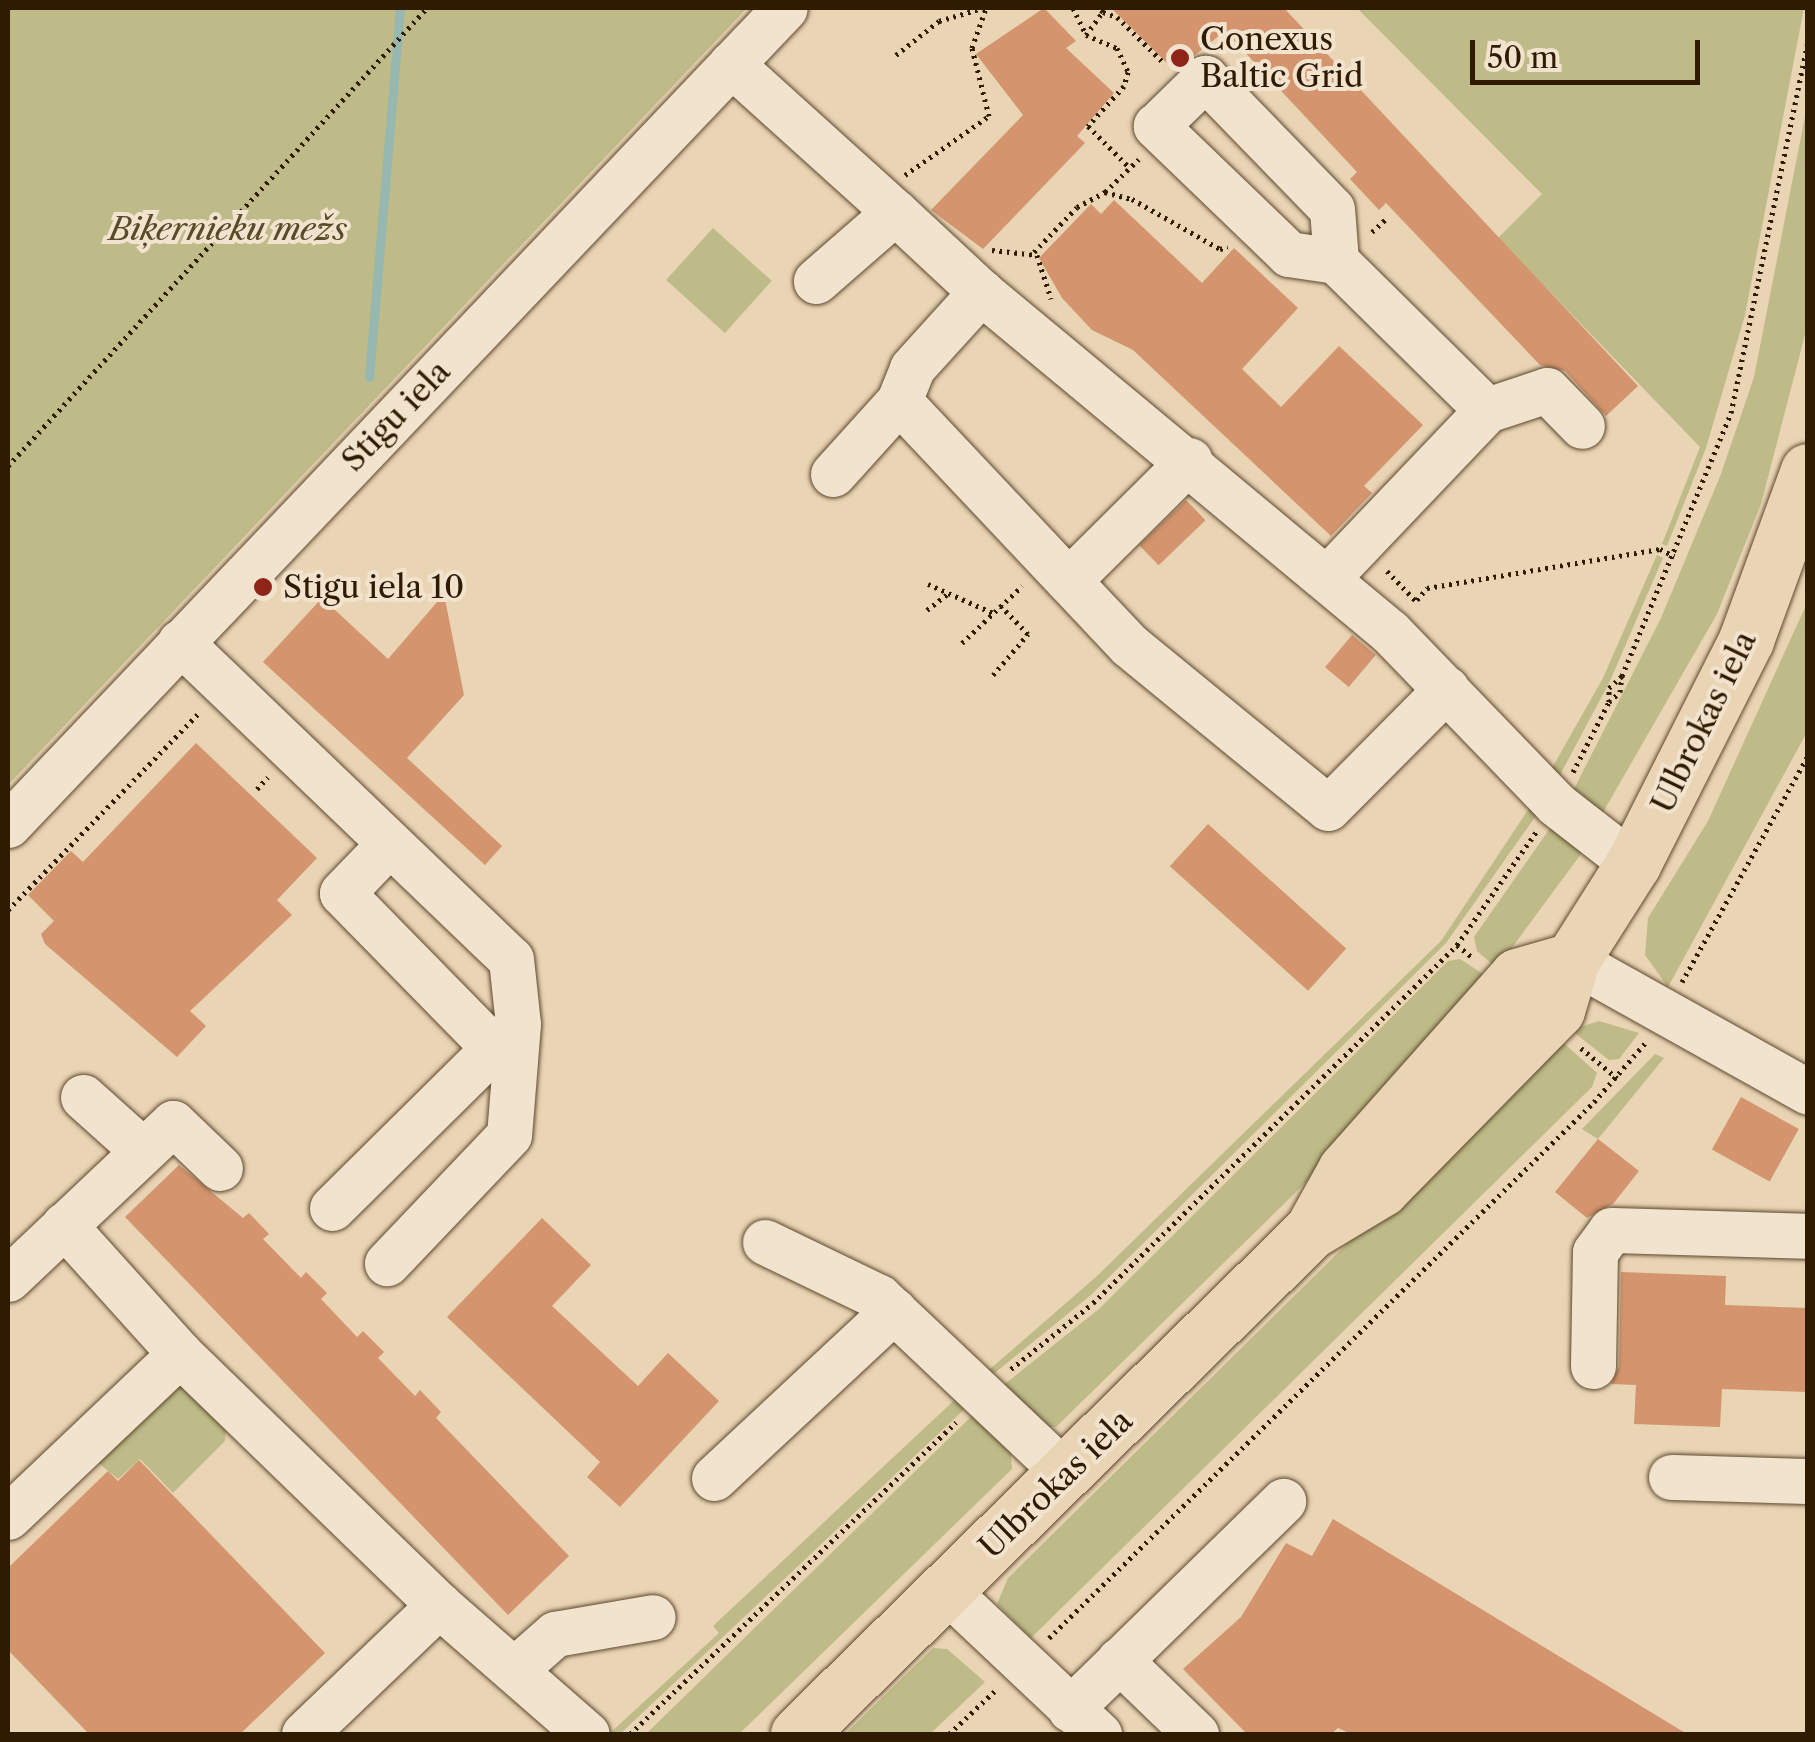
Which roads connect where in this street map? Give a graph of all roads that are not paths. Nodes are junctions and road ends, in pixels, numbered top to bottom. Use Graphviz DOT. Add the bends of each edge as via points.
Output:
graph roads {
  1 [pos="785,8"];
  2 [pos="731,64"];
  3 [pos="886,203"];
  4 [pos="1336,261"];
  5 [pos="816,281"];
  6 [pos="981,292"];
  7 [pos="899,401"];
  8 [pos="1487,410"];
  9 [pos="1582,426"];
  10 [pos="1190,460"];
  11 [pos="1808,471"];
  12 [pos="833,474"];
  13 [pos="1059,570"];
  14 [pos="1327,578"];
  15 [pos="180,642"];
  16 [pos="1446,689"];
  17 [pos="8,826"];
  18 [pos="387,846"];
  19 [pos="1633,864"];
  20 [pos="1572,960"];
  21 [pos="506,1036"];
  22 [pos="1808,1092"];
  23 [pos="83,1097"];
  24 [pos="142,1150"];
  25 [pos="220,1168"];
  26 [pos="332,1208"];
  27 [pos="64,1225"];
  28 [pos="1808,1236"];
  29 [pos="765,1242"];
  30 [pos="387,1263"];
  31 [pos="8,1279"];
  32 [pos="894,1310"];
  33 [pos="180,1354"];
  34 [pos="1593,1366"];
  35 [pos="1067,1475"];
  36 [pos="1671,1477"];
  37 [pos="714,1478"];
  38 [pos="1808,1481"];
  39 [pos="1283,1501"];
  40 [pos="8,1517"];
  41 [pos="947,1591"];
  42 [pos="439,1605"];
  43 [pos="653,1617"];
  44 [pos="1119,1660"];
  45 [pos="514,1670"];
  46 [pos="1084,1721"];
  47 [pos="561,1727"];
  48 [pos="304,1734"];
  49 [pos="798,1734"];
  50 [pos="1196,1734"];
  1 -- 2 [label="street, Stigu iela"];
  2 -- 3 [label="street"];
  2 -- 15 [label="street, Stigu iela"];
  3 -- 5 [label="street"];
  3 -- 6 [label="street"];
  4 -- 4 [label="street" via="1332,209 1205,78 1156,126 1289,254"];
  4 -- 8 [label="street"];
  6 -- 7 [label="street" via="912,368"];
  6 -- 10 [label="street"];
  7 -- 12 [label="street"];
  7 -- 13 [label="street"];
  8 -- 9 [label="street" via="1548,390"];
  8 -- 14 [label="street"];
  10 -- 13 [label="street"];
  10 -- 14 [label="street"];
  11 -- 19 [label="main road, Ulbrokas iela" via="1746,640"];
  13 -- 16 [label="street" via="1129,645 1328,808"];
  14 -- 16 [label="street" via="1403,617"];
  15 -- 17 [label="street, Stigu iela"];
  15 -- 18 [label="street"];
  16 -- 19 [label="street" via="1556,804"];
  18 -- 21 [label="street" via="511,960"];
  18 -- 21 [label="street" via="342,892"];
  19 -- 20 [label="main road, Ulbrokas iela"];
  20 -- 22 [label="street"];
  20 -- 35 [label="main road, Ulbrokas iela" via="1548,1020 1380,1189 1311,1231"];
  21 -- 26 [label="street"];
  21 -- 30 [label="street" via="509,1135"];
  23 -- 24 [label="street"];
  24 -- 25 [label="street" via="173,1123"];
  24 -- 27 [label="street"];
  27 -- 31 [label="street"];
  27 -- 33 [label="street"];
  28 -- 34 [label="street" via="1611,1230 1595,1252"];
  29 -- 32 [label="street"];
  32 -- 35 [label="street"];
  32 -- 37 [label="street"];
  33 -- 40 [label="street"];
  33 -- 42 [label="street"];
  35 -- 41 [label="main road, Ulbrokas iela"];
  36 -- 38 [label="street"];
  39 -- 44 [label="street"];
  41 -- 46 [label="street"];
  41 -- 49 [label="main road, Ulbrokas iela"];
  42 -- 45 [label="street"];
  42 -- 48 [label="street"];
  43 -- 45 [label="street" via="555,1634"];
  44 -- 46 [label="street"];
  44 -- 50 [label="street"];
  45 -- 47 [label="street"];
}
